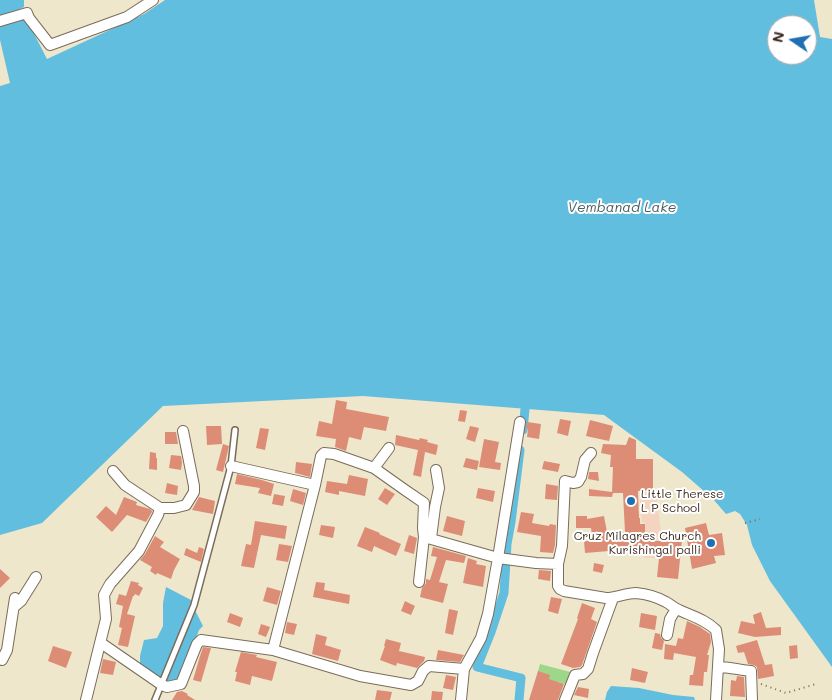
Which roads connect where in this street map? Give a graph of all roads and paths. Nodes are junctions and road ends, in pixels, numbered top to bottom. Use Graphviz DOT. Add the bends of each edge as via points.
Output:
graph roads {
  1 [pos="152,0"];
  2 [pos="0,21"];
  3 [pos="520,422"];
  4 [pos="236,430"];
  5 [pos="183,431"];
  6 [pos="389,448"];
  7 [pos="591,453"];
  8 [pos="231,466"];
  9 [pos="374,468"];
  10 [pos="113,470"];
  11 [pos="436,470"];
  12 [pos="315,485"];
  13 [pos="160,508"];
  14 [pos="760,519"];
  15 [pos="746,523"];
  16 [pos="428,537"];
  17 [pos="503,559"];
  18 [pos="558,564"];
  19 [pos="36,577"];
  20 [pos="419,582"];
  21 [pos="613,598"];
  22 [pos="676,609"];
  23 [pos="667,635"];
  24 [pos="101,643"];
  25 [pos="273,650"];
  26 [pos="0,659"];
  27 [pos="718,667"];
  28 [pos="464,669"];
  29 [pos="752,680"];
  30 [pos="816,684"];
  31 [pos="162,685"];
  32 [pos="86,700"];
  33 [pos="155,700"];
  34 [pos="461,700"];
  35 [pos="565,700"];
  36 [pos="716,700"];
  37 [pos="752,700"];
  1 -- 2 [label="street" via="127,16 50,45 27,13"];
  3 -- 17 [label="street"];
  4 -- 8 [label="lane"];
  5 -- 13 [label="street" via="194,492 186,505"];
  6 -- 9 [label="street"];
  7 -- 18 [label="street" via="585,460 578,482 565,481"];
  8 -- 12 [label="street"];
  8 -- 31 [label="lane" via="194,605"];
  9 -- 12 [label="street" via="324,453"];
  9 -- 16 [label="street" via="424,503 423,528"];
  10 -- 13 [label="street" via="126,485"];
  11 -- 16 [label="street" via="439,488"];
  12 -- 25 [label="street"];
  13 -- 24 [label="street" via="139,551 104,594 106,619"];
  14 -- 15 [label="path"];
  16 -- 17 [label="street"];
  16 -- 20 [label="street"];
  17 -- 18 [label="street"];
  17 -- 28 [label="street" via="481,638"];
  18 -- 21 [label="street" via="560,589"];
  19 -- 26 [label="street" via="21,601 14,603 7,650"];
  21 -- 22 [label="street" via="634,593 649,595"];
  21 -- 35 [label="street" via="588,670 575,675"];
  22 -- 23 [label="street"];
  22 -- 27 [label="street" via="709,623 716,630"];
  24 -- 31 [label="street"];
  24 -- 32 [label="street"];
  25 -- 28 [label="street" via="360,676 411,685 429,666"];
  25 -- 31 [label="street" via="202,640 197,644 181,684"];
  27 -- 29 [label="street" via="751,671"];
  27 -- 36 [label="street"];
  28 -- 34 [label="street"];
  29 -- 30 [label="path" via="786,693"];
  29 -- 37 [label="street"];
  31 -- 33 [label="lane"];
}
